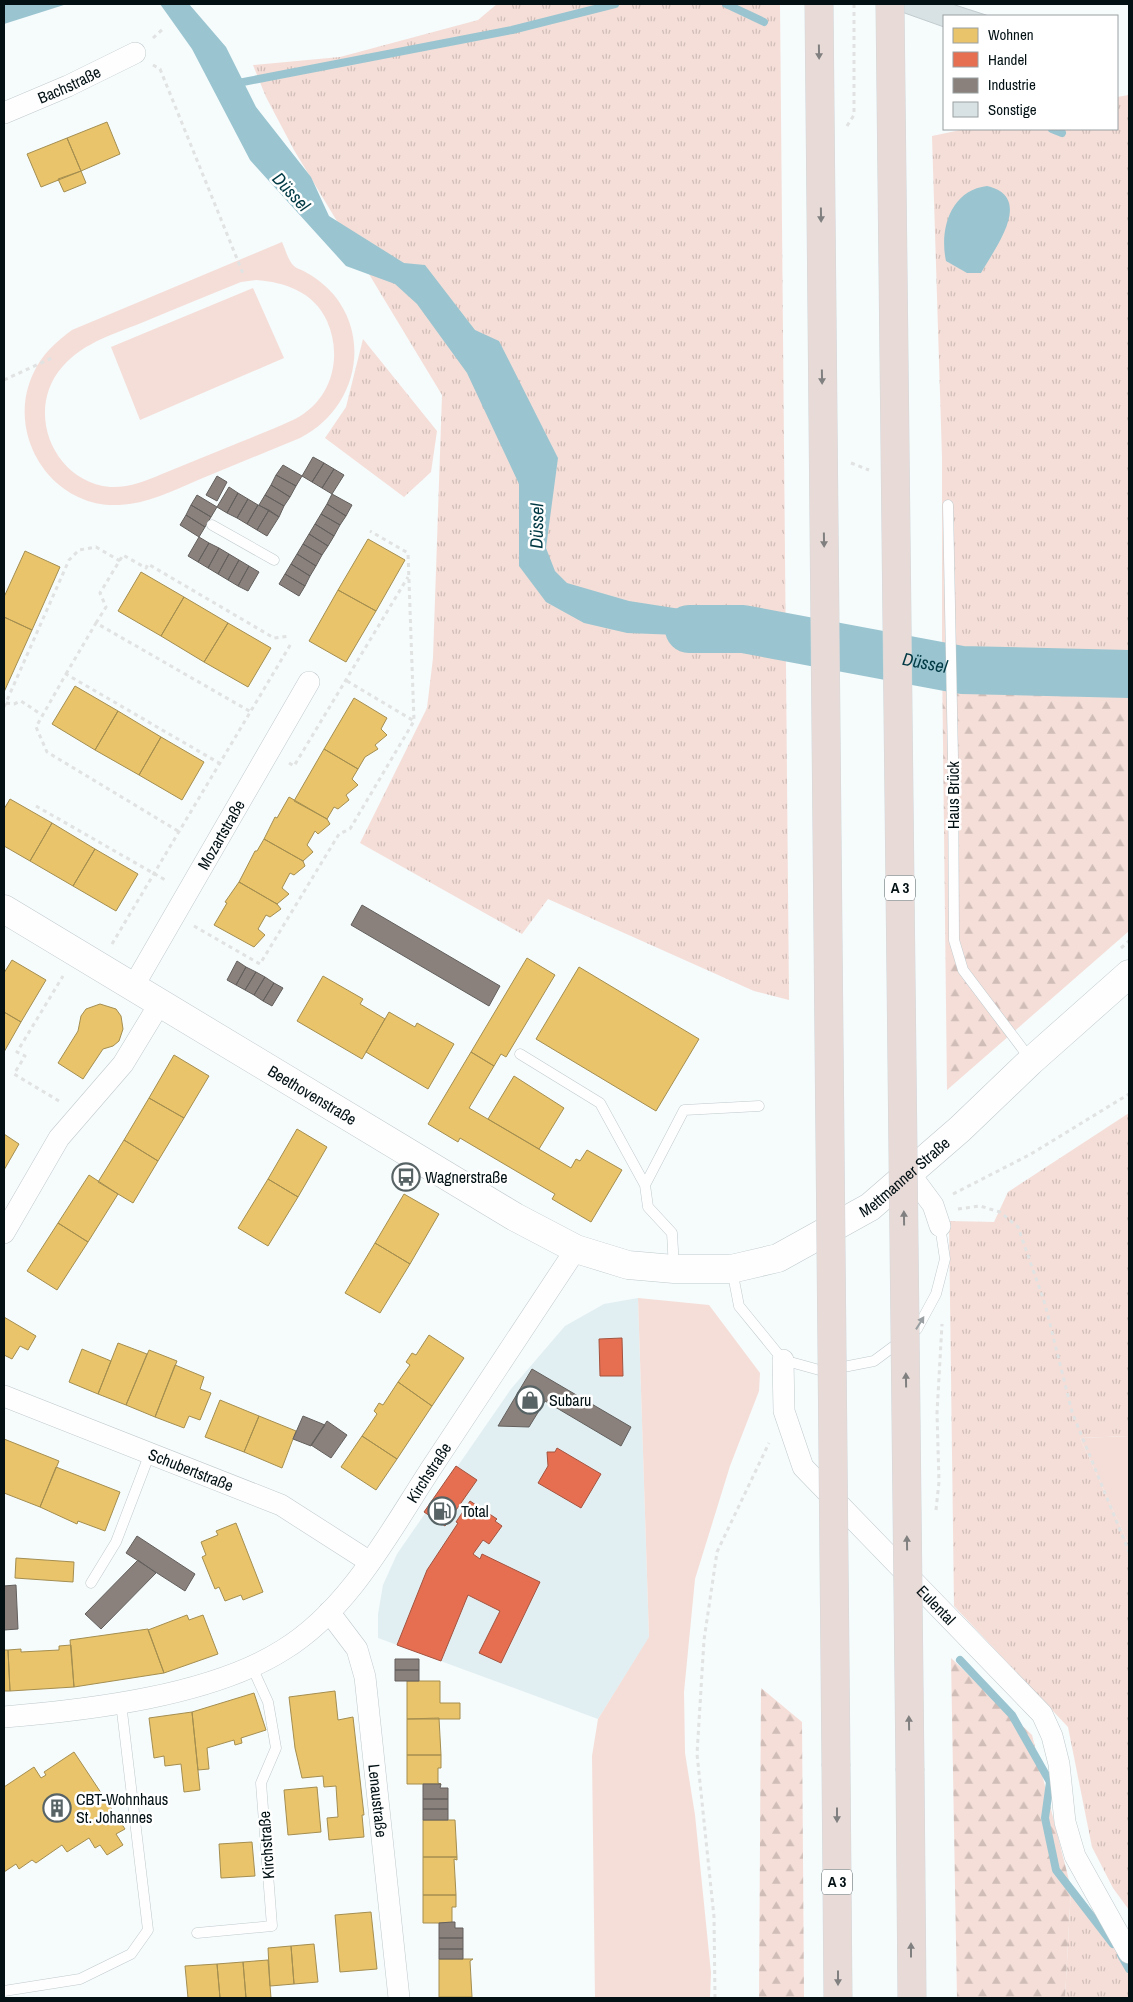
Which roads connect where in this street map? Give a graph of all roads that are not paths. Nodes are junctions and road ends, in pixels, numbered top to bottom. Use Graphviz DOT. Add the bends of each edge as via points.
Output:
graph roads {
  1 [pos="819,4"];
  2 [pos="890,4"];
  3 [pos="134,53"];
  4 [pos="4,113"];
  5 [pos="948,505"];
  6 [pos="212,525"];
  7 [pos="274,560"];
  8 [pos="308,682"];
  9 [pos="4,909"];
  10 [pos="1129,974"];
  11 [pos="132,987"];
  12 [pos="160,1002"];
  13 [pos="520,1054"];
  14 [pos="1031,1061"];
  15 [pos="758,1106"];
  16 [pos="910,1174"];
  17 [pos="644,1185"];
  18 [pos="936,1214"];
  19 [pos="4,1234"];
  20 [pos="576,1249"];
  21 [pos="628,1265"];
  22 [pos="674,1269"];
  23 [pos="731,1270"];
  24 [pos="783,1360"];
  25 [pos="4,1396"];
  26 [pos="150,1453"];
  27 [pos="370,1562"];
  28 [pos="91,1583"];
  29 [pos="330,1612"];
  30 [pos="252,1667"];
  31 [pos="122,1703"];
  32 [pos="4,1717"];
  33 [pos="197,1933"];
  34 [pos="1129,1953"];
  35 [pos="4,1991"];
  36 [pos="399,1998"];
  37 [pos="838,1998"];
  38 [pos="912,1998"];
  1 -- 37 [label="highway, A 3, one-way, bridge"];
  38 -- 2 [label="highway, A 3, one-way, bridge"];
  3 -- 4 [label="street, Bachstraße"];
  5 -- 14 [label="lane, Haus Brück" via="954,940 963,970"];
  6 -- 7 [label="lane"];
  8 -- 11 [label="street, Mozartstraße"];
  9 -- 11 [label="main road, Beethovenstraße"];
  10 -- 14 [label="main road, Mettmanner Straße"];
  11 -- 12 [label="main road, Beethovenstraße"];
  12 -- 19 [label="street" via="123,1064 59,1138"];
  12 -- 20 [label="main road, Beethovenstraße" via="416,1159"];
  13 -- 17 [label="lane" via="600,1103"];
  14 -- 16 [label="main road, Mettmanner Straße"];
  15 -- 17 [label="lane" via="684,1110"];
  16 -- 18 [label="street"];
  16 -- 23 [label="main road, Mettmanner Straße" via="870,1207 778,1258"];
  17 -- 22 [label="lane" via="648,1207 672,1233"];
  24 -- 18 [label="lane, one-way" via="823,1371 874,1361 917,1329 936,1294 945,1259"];
  20 -- 21 [label="main road, Beethovenstraße"];
  20 -- 27 [label="street, Kirchstraße"];
  21 -- 22 [label="main road, Mettmanner Straße"];
  22 -- 23 [label="main road, Mettmanner Straße"];
  23 -- 24 [label="lane" via="739,1306"];
  24 -- 34 [label="street, Eulental" via="784,1411 802,1467 1042,1714 1057,1755 1065,1822 1075,1856"];
  25 -- 26 [label="street, Schubertstraße"];
  26 -- 27 [label="street, Schubertstraße" via="281,1505"];
  26 -- 28 [label="lane" via="116,1542"];
  27 -- 29 [label="street, Kirchstraße"];
  29 -- 30 [label="street, Kirchstraße" via="283,1650"];
  29 -- 36 [label="street, Lenaustraße" via="357,1649 365,1677"];
  30 -- 31 [label="street, Kirchstraße" via="188,1688"];
  30 -- 33 [label="lane, Kirchstraße" via="268,1702 276,1748 261,1783 272,1926"];
  31 -- 32 [label="street, Kirchstraße"];
  31 -- 35 [label="lane" via="148,1930 131,1954 80,1979"];
}
